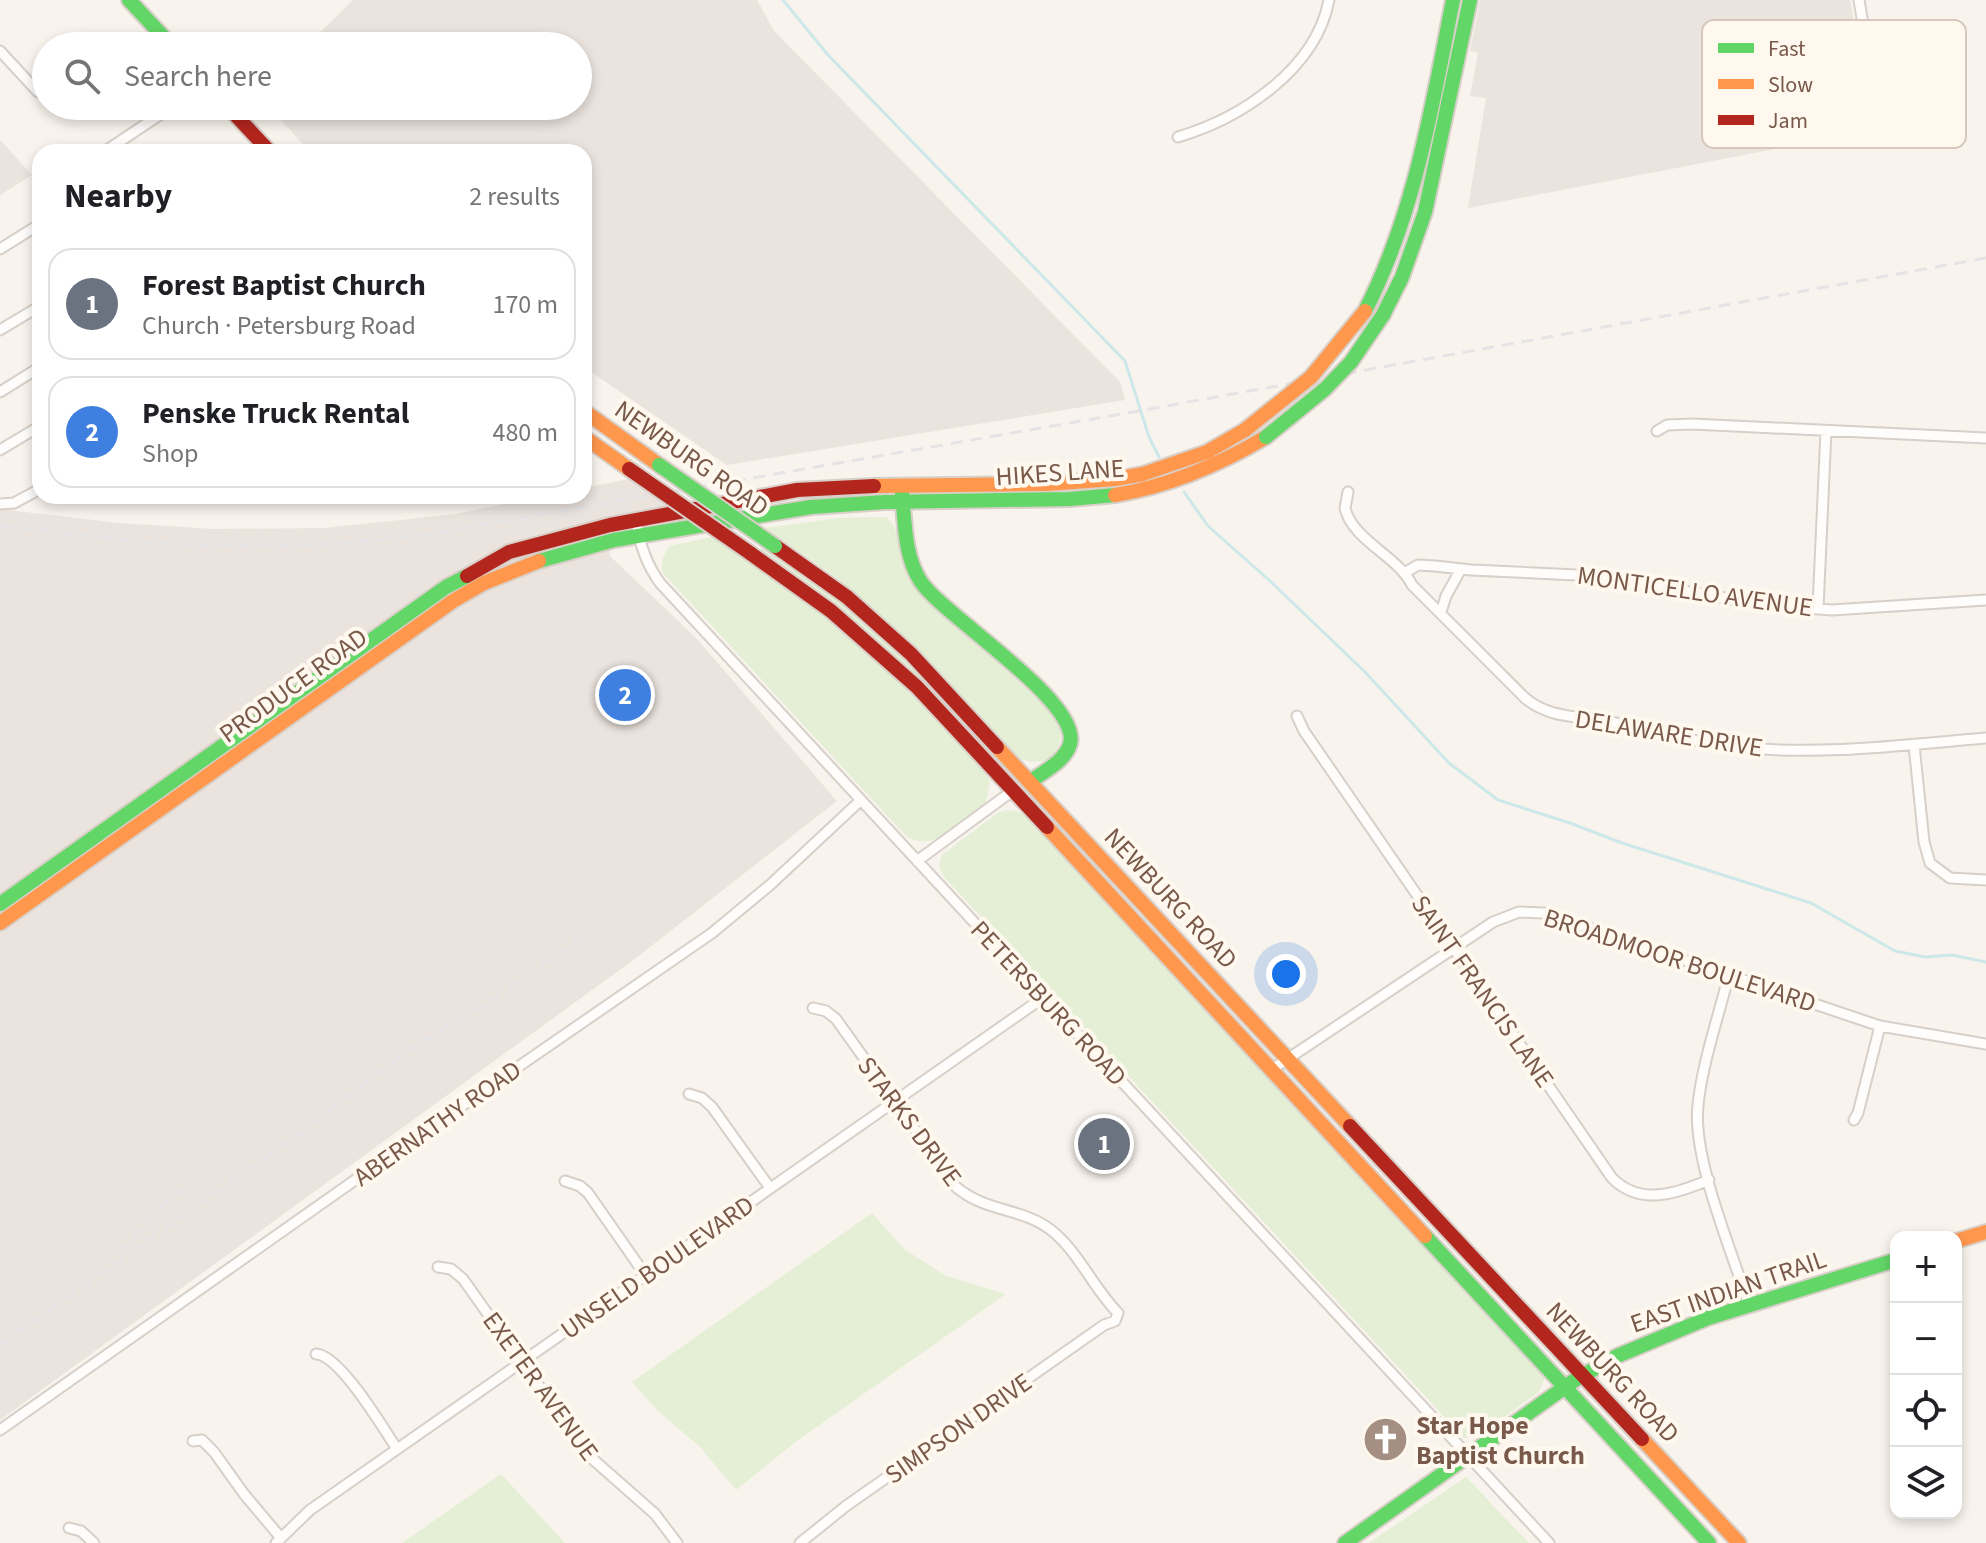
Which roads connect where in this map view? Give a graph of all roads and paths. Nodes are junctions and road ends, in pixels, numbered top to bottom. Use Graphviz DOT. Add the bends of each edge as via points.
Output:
graph roads {
  1 [pos="129,0"];
  2 [pos="1329,0"];
  3 [pos="1453,0"];
  4 [pos="1470,0"];
  5 [pos="1859,0"];
  6 [pos="1862,20"];
  7 [pos="159,32"];
  8 [pos="0,51"];
  9 [pos="32,86"];
  10 [pos="152,120"];
  11 [pos="240,120"];
  12 [pos="1178,137"];
  13 [pos="116,144"];
  14 [pos="263,144"];
  15 [pos="32,229"];
  16 [pos="0,249"];
  17 [pos="32,311"];
  18 [pos="0,330"];
  19 [pos="32,372"];
  20 [pos="0,392"];
  21 [pos="592,417"];
  22 [pos="32,431"];
  23 [pos="1657,431"];
  24 [pos="1826,431"];
  25 [pos="1986,438"];
  26 [pos="592,443"];
  27 [pos="0,450"];
  28 [pos="901,485"];
  29 [pos="1348,492"];
  30 [pos="32,493"];
  31 [pos="903,502"];
  32 [pos="0,504"];
  33 [pos="636,520"];
  34 [pos="638,536"];
  35 [pos="1461,569"];
  36 [pos="1406,572"];
  37 [pos="1986,600"];
  38 [pos="1818,608"];
  39 [pos="1441,612"];
  40 [pos="1297,716"];
  41 [pos="1986,738"];
  42 [pos="1914,745"];
  43 [pos="1031,781"];
  44 [pos="1011,792"];
  45 [pos="861,800"];
  46 [pos="917,861"];
  47 [pos="1986,880"];
  48 [pos="0,904"];
  49 [pos="0,923"];
  50 [pos="1454,949"];
  51 [pos="1729,974"];
  52 [pos="1044,997"];
  53 [pos="813,1008"];
  54 [pos="1880,1026"];
  55 [pos="1986,1044"];
  56 [pos="1287,1059"];
  57 [pos="1271,1070"];
  58 [pos="689,1094"];
  59 [pos="894,1102"];
  60 [pos="1854,1120"];
  61 [pos="1709,1180"];
  62 [pos="565,1181"];
  63 [pos="770,1188"];
  64 [pos="1986,1232"];
  65 [pos="1962,1239"];
  66 [pos="1890,1262"];
  67 [pos="438,1267"];
  68 [pos="646,1276"];
  69 [pos="1749,1305"];
  70 [pos="1118,1317"];
  71 [pos="316,1354"];
  72 [pos="522,1362"];
  73 [pos="1583,1374"];
  74 [pos="1564,1386"];
  75 [pos="0,1430"];
  76 [pos="193,1441"];
  77 [pos="397,1449"];
  78 [pos="1469,1456"];
  79 [pos="69,1528"];
  80 [pos="278,1540"];
  81 [pos="94,1543"];
  82 [pos="677,1543"];
  83 [pos="800,1543"];
  84 [pos="1345,1543"];
  85 [pos="1549,1543"];
  86 [pos="1709,1543"];
  87 [pos="1739,1543"];
  1 -- 7 [label="street"];
  2 -- 12 [label="street" via="1314,44 1289,72 1228,118"];
  3 -- 28 [label="street, HIKES LANE, bridge" via="1408,213 1388,268 1365,311 1318,373 1284,403 1207,452 1143,474 1047,484"];
  4 -- 31 [label="street, HIKES LANE, bridge" via="1425,212 1402,277 1351,362 1314,399 1266,437 1163,485 1066,500"];
  5 -- 6 [label="street"];
  8 -- 9 [label="street"];
  10 -- 13 [label="street"];
  11 -- 14 [label="street"];
  15 -- 16 [label="street"];
  17 -- 18 [label="street"];
  19 -- 20 [label="street"];
  21 -- 43 [label="street, NEWBURG ROAD, bridge" via="847,597 911,654"];
  22 -- 27 [label="street"];
  23 -- 24 [label="street" via="1675,423"];
  24 -- 25 [label="street"];
  24 -- 38 [label="street"];
  26 -- 44 [label="street, NEWBURG ROAD, bridge" via="831,611 917,687"];
  28 -- 31 [label="street"];
  28 -- 33 [label="street, HIKES LANE" via="797,490"];
  29 -- 36 [label="street, DELAWARE DRIVE" via="1349,519"];
  30 -- 32 [label="street"];
  31 -- 34 [label="street, HIKES LANE" via="796,508"];
  31 -- 43 [label="street" via="910,559 926,590 1046,694 1069,726 1067,750"];
  33 -- 34 [label="street, PETERSBURG ROAD"];
  33 -- 48 [label="street, PRODUCE ROAD" via="523,547 475,569"];
  34 -- 45 [label="street, PETERSBURG ROAD" via="660,583"];
  34 -- 49 [label="street, PRODUCE ROAD" via="550,555 486,580"];
  35 -- 36 [label="street, MONTICELLO AVENUE" via="1418,565"];
  35 -- 38 [label="street, MONTICELLO AVENUE" via="1598,576 1765,605"];
  35 -- 39 [label="street"];
  36 -- 39 [label="street, DELAWARE DRIVE" via="1412,585"];
  37 -- 38 [label="street, MONTICELLO AVENUE"];
  39 -- 42 [label="street, DELAWARE DRIVE" via="1525,698 1552,714 1735,747 1800,751"];
  40 -- 50 [label="street, SAINT FRANCIS LANE"];
  41 -- 42 [label="street, DELAWARE DRIVE"];
  42 -- 47 [label="street" via="1930,863 1950,878"];
  43 -- 56 [label="street, NEWBURG ROAD"];
  44 -- 46 [label="street"];
  44 -- 57 [label="street, NEWBURG ROAD"];
  45 -- 46 [label="street, PETERSBURG ROAD"];
  45 -- 75 [label="street, ABERNATHY ROAD" via="712,933"];
  46 -- 52 [label="street, PETERSBURG ROAD"];
  50 -- 51 [label="street, BROADMOOR BOULEVARD" via="1493,922 1531,911"];
  50 -- 56 [label="street, BROADMOOR BOULEVARD"];
  50 -- 61 [label="street, SAINT FRANCIS LANE" via="1618,1184 1654,1196"];
  51 -- 54 [label="street, BROADMOOR BOULEVARD"];
  51 -- 61 [label="street" via="1698,1105"];
  52 -- 59 [label="street, UNSELD BOULEVARD"];
  52 -- 78 [label="street, PETERSBURG ROAD"];
  53 -- 59 [label="street, STARKS DRIVE" via="836,1019"];
  54 -- 55 [label="street, BROADMOOR BOULEVARD"];
  54 -- 60 [label="street"];
  56 -- 57 [label="street, BROADMOOR BOULEVARD"];
  56 -- 73 [label="street, NEWBURG ROAD"];
  57 -- 74 [label="street, NEWBURG ROAD"];
  58 -- 63 [label="street" via="712,1107"];
  59 -- 63 [label="street, UNSELD BOULEVARD"];
  59 -- 70 [label="street, STARKS DRIVE" via="956,1187 981,1204 1030,1218 1052,1231"];
  61 -- 69 [label="street"];
  62 -- 68 [label="street" via="588,1193"];
  63 -- 68 [label="street, UNSELD BOULEVARD"];
  64 -- 65 [label="street"];
  66 -- 69 [label="street, EAST INDIAN TRAIL"];
  67 -- 72 [label="street, EXETER AVENUE" via="463,1279"];
  68 -- 72 [label="street, UNSELD BOULEVARD"];
  69 -- 73 [label="street, EAST INDIAN TRAIL" via="1633,1347"];
  70 -- 83 [label="street, SIMPSON DRIVE"];
  71 -- 77 [label="street" via="338,1364"];
  72 -- 77 [label="street, UNSELD BOULEVARD"];
  72 -- 82 [label="street, EXETER AVENUE" via="588,1455 655,1514"];
  73 -- 74 [label="street, EAST INDIAN TRAIL"];
  73 -- 87 [label="street, NEWBURG ROAD"];
  74 -- 78 [label="street, EAST INDIAN TRAIL"];
  74 -- 86 [label="street, NEWBURG ROAD"];
  76 -- 80 [label="street" via="202,1440 214,1452"];
  77 -- 80 [label="street, UNSELD BOULEVARD" via="310,1510"];
  78 -- 84 [label="street, EAST INDIAN TRAIL"];
  78 -- 85 [label="street, PETERSBURG ROAD"];
  79 -- 81 [label="street"];
}
